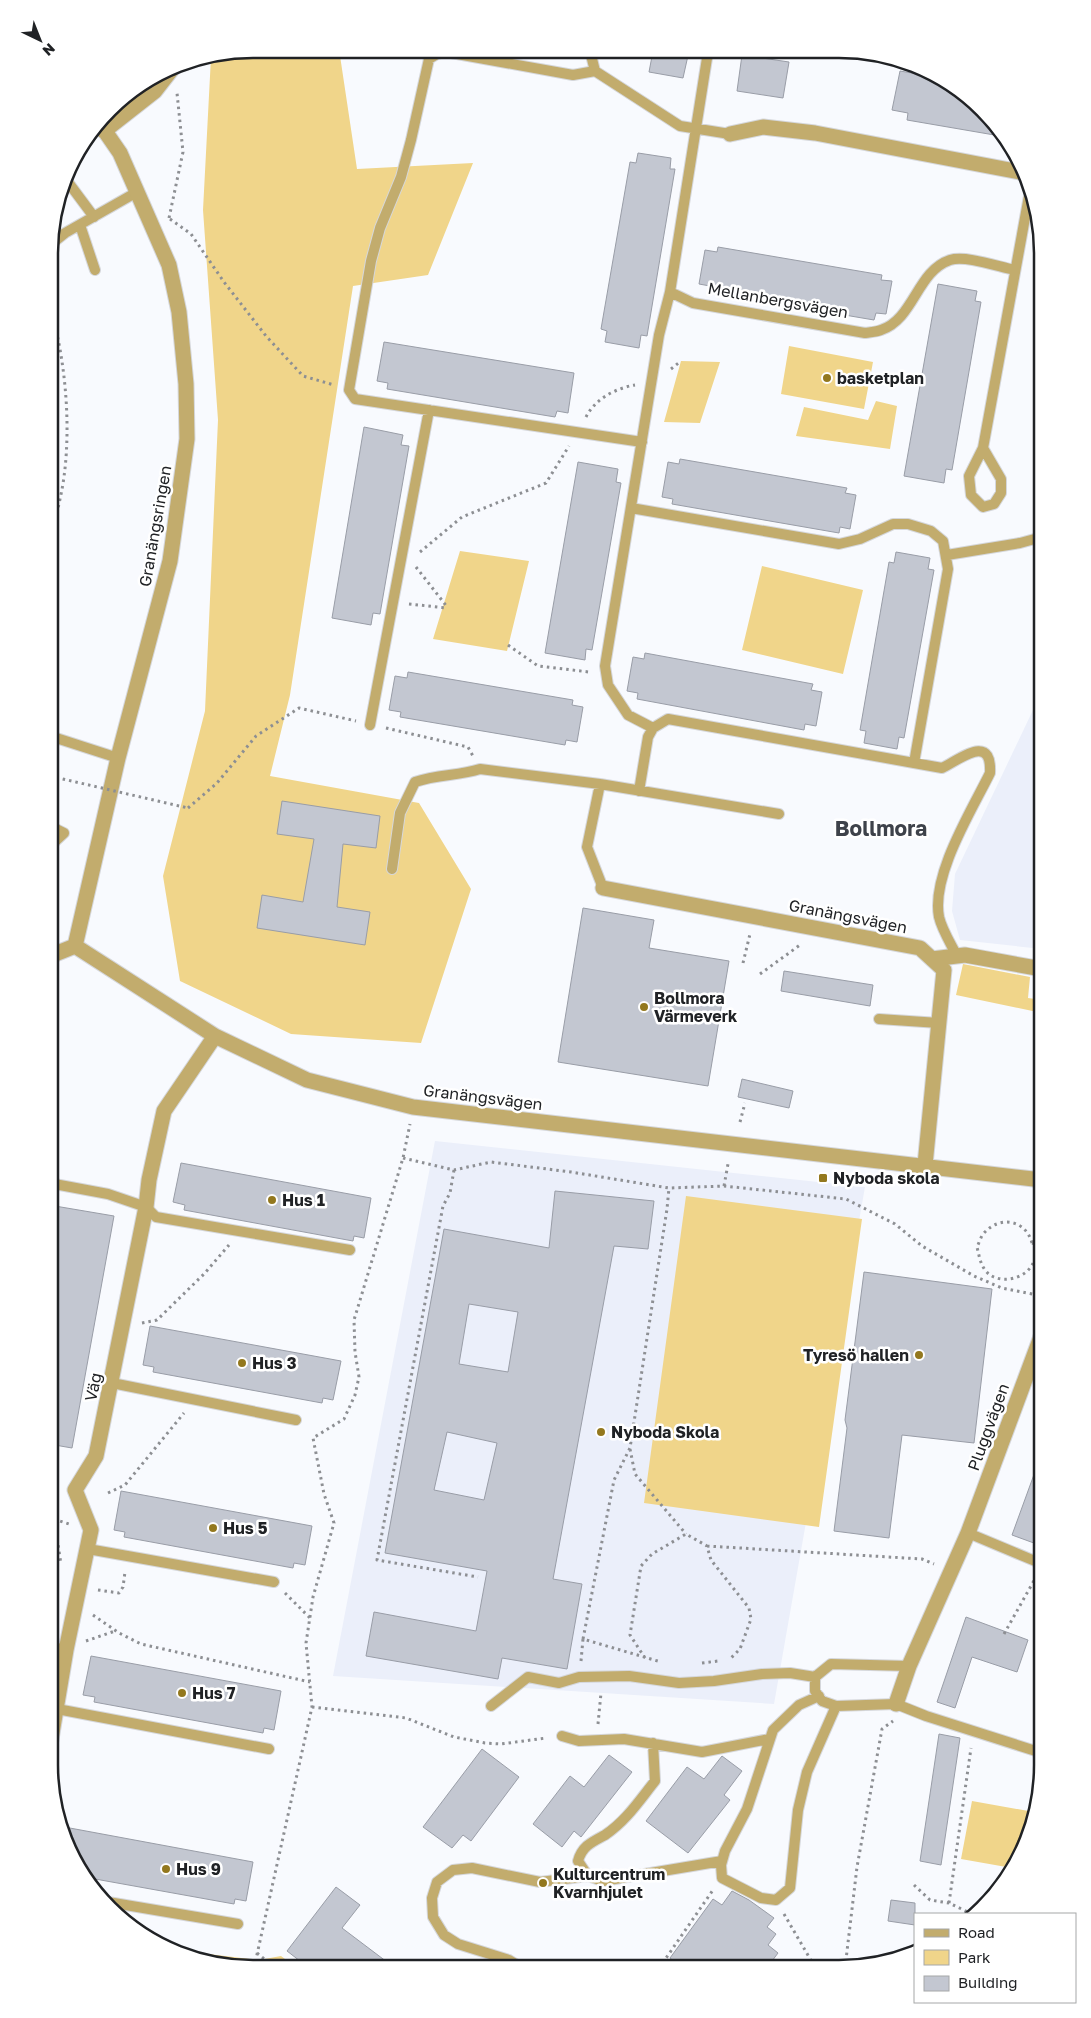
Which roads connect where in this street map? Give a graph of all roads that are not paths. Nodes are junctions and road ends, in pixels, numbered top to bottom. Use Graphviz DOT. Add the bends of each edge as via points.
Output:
graph roads {
  1 [pos="431,58"];
  2 [pos="479,58"];
  3 [pos="592,58"];
  4 [pos="707,58"];
  5 [pos="596,71"];
  6 [pos="164,79"];
  7 [pos="106,124"];
  8 [pos="103,128"];
  9 [pos="696,129"];
  10 [pos="730,134"];
  11 [pos="1016,171"];
  12 [pos="70,184"];
  13 [pos="137,192"];
  14 [pos="1028,204"];
  15 [pos="94,216"];
  16 [pos="80,224"];
  17 [pos="58,239"];
  18 [pos="95,270"];
  19 [pos="1015,270"];
  20 [pos="670,292"];
  21 [pos="429,410"];
  22 [pos="642,442"];
  23 [pos="983,448"];
  24 [pos="631,508"];
  25 [pos="1034,539"];
  26 [pos="947,555"];
  27 [pos="370,725"];
  28 [pos="653,728"];
  29 [pos="58,739"];
  30 [pos="118,758"];
  31 [pos="914,763"];
  32 [pos="600,784"];
  33 [pos="639,791"];
  34 [pos="779,814"];
  35 [pos="58,830"];
  36 [pos="58,839"];
  37 [pos="392,870"];
  38 [pos="604,888"];
  39 [pos="75,946"];
  40 [pos="58,953"];
  41 [pos="957,956"];
  42 [pos="932,960"];
  43 [pos="1034,968"];
  44 [pos="879,1019"];
  45 [pos="939,1024"];
  46 [pos="215,1036"];
  47 [pos="925,1165"];
  48 [pos="1034,1179"];
  49 [pos="58,1185"];
  50 [pos="146,1207"];
  51 [pos="350,1250"];
  52 [pos="1034,1355"];
  53 [pos="112,1383"];
  54 [pos="296,1420"];
  55 [pos="968,1532"];
  56 [pos="88,1550"];
  57 [pos="1034,1559"];
  58 [pos="274,1582"];
  59 [pos="58,1646"];
  60 [pos="72,1647"];
  61 [pos="909,1666"];
  62 [pos="815,1677"];
  63 [pos="818,1696"];
  64 [pos="58,1705"];
  65 [pos="492,1706"];
  66 [pos="836,1706"];
  67 [pos="902,1707"];
  68 [pos="58,1709"];
  69 [pos="562,1736"];
  70 [pos="769,1739"];
  71 [pos="653,1743"];
  72 [pos="268,1749"];
  73 [pos="1034,1749"];
  74 [pos="722,1861"];
  75 [pos="588,1876"];
  76 [pos="115,1903"];
  77 [pos="238,1924"];
  78 [pos="509,1960"];
  1 -- 21 [label="lane" via="401,177 380,228 371,261 349,390 355,399"];
  2 -- 5 [label="lane" via="573,75"];
  3 -- 5 [label="lane"];
  4 -- 9 [label="lane"];
  5 -- 9 [label="lane" via="680,126"];
  6 -- 7 [label="street" via="155,90"];
  8 -- 13 [label="street, Granängsringen" via="120,153"];
  9 -- 10 [label="lane"];
  9 -- 20 [label="lane"];
  10 -- 11 [label="street" via="763,126"];
  12 -- 15 [label="lane"];
  13 -- 15 [label="lane"];
  13 -- 30 [label="street, Granängsringen" via="169,265 179,312 187,439 170,562"];
  14 -- 19 [label="lane"];
  15 -- 16 [label="lane"];
  16 -- 17 [label="lane"];
  16 -- 18 [label="lane"];
  19 -- 20 [label="lane, Mellanbergsvägen" via="962,259 950,260 930,274 894,323 865,333 694,303"];
  19 -- 23 [label="lane"];
  20 -- 22 [label="lane" via="659,335"];
  21 -- 22 [label="lane"];
  21 -- 27 [label="lane"];
  22 -- 24 [label="lane"];
  23 -- 23 [label="lane" via="1001,479 1001,493 994,504 984,507 971,495 969,476"];
  24 -- 26 [label="lane" via="839,544 860,539 893,524 908,524 931,531 943,541"];
  24 -- 28 [label="lane" via="605,666 608,685 628,715"];
  25 -- 26 [label="lane"];
  26 -- 31 [label="lane" via="948,569"];
  28 -- 31 [label="lane" via="668,720"];
  28 -- 33 [label="lane" via="648,738"];
  29 -- 30 [label="lane"];
  30 -- 39 [label="street, Granängsringen"];
  31 -- 41 [label="lane" via="942,768 973,751 982,752 991,763 990,773 948,858 940,882 939,917"];
  32 -- 33 [label="lane"];
  32 -- 37 [label="lane" via="480,769 465,774 431,776 415,782 400,813"];
  32 -- 38 [label="lane" via="586,847"];
  33 -- 34 [label="lane"];
  35 -- 36 [label="lane" via="64,833"];
  38 -- 42 [label="street, Granängsvägen" via="920,948"];
  39 -- 40 [label="street"];
  39 -- 46 [label="street, Granängsvägen"];
  41 -- 42 [label="street"];
  41 -- 43 [label="street"];
  42 -- 45 [label="street, Granängsvägen" via="944,970"];
  44 -- 45 [label="lane"];
  45 -- 47 [label="street, Granängsvägen"];
  46 -- 47 [label="street, Granängsvägen" via="307,1080 413,1107"];
  46 -- 50 [label="street, Väg" via="164,1111"];
  47 -- 48 [label="street, Granängsvägen"];
  49 -- 50 [label="lane" via="108,1194"];
  50 -- 51 [label="lane" via="156,1218"];
  50 -- 53 [label="street, Väg"];
  52 -- 55 [label="street, Pluggvägen"];
  53 -- 54 [label="lane"];
  53 -- 56 [label="street, Väg" via="96,1456 75,1490 91,1530"];
  55 -- 57 [label="lane"];
  55 -- 61 [label="street, Pluggvägen"];
  56 -- 58 [label="lane"];
  56 -- 60 [label="street, Väg"];
  59 -- 60 [label="lane"];
  60 -- 64 [label="street, Väg"];
  61 -- 62 [label="lane" via="831,1664"];
  61 -- 67 [label="street, Pluggvägen"];
  62 -- 63 [label="lane"];
  62 -- 65 [label="lane" via="790,1672 679,1683 629,1676 580,1677 559,1683 528,1677"];
  63 -- 66 [label="lane"];
  63 -- 70 [label="lane" via="799,1705 773,1730"];
  66 -- 67 [label="lane"];
  66 -- 74 [label="lane" via="807,1772 798,1810 790,1888 776,1900 761,1898 722,1878"];
  67 -- 73 [label="lane"];
  68 -- 72 [label="lane"];
  69 -- 71 [label="lane" via="579,1741 624,1739"];
  70 -- 71 [label="lane" via="702,1752"];
  70 -- 74 [label="lane" via="747,1809"];
  71 -- 75 [label="lane" via="655,1781 625,1820 580,1852 578,1861"];
  74 -- 75 [label="lane" via="603,1881"];
  75 -- 78 [label="lane" via="540,1882 472,1868 453,1870 437,1882 432,1898 433,1918 444,1935 458,1944"];
  76 -- 77 [label="lane"];
}
